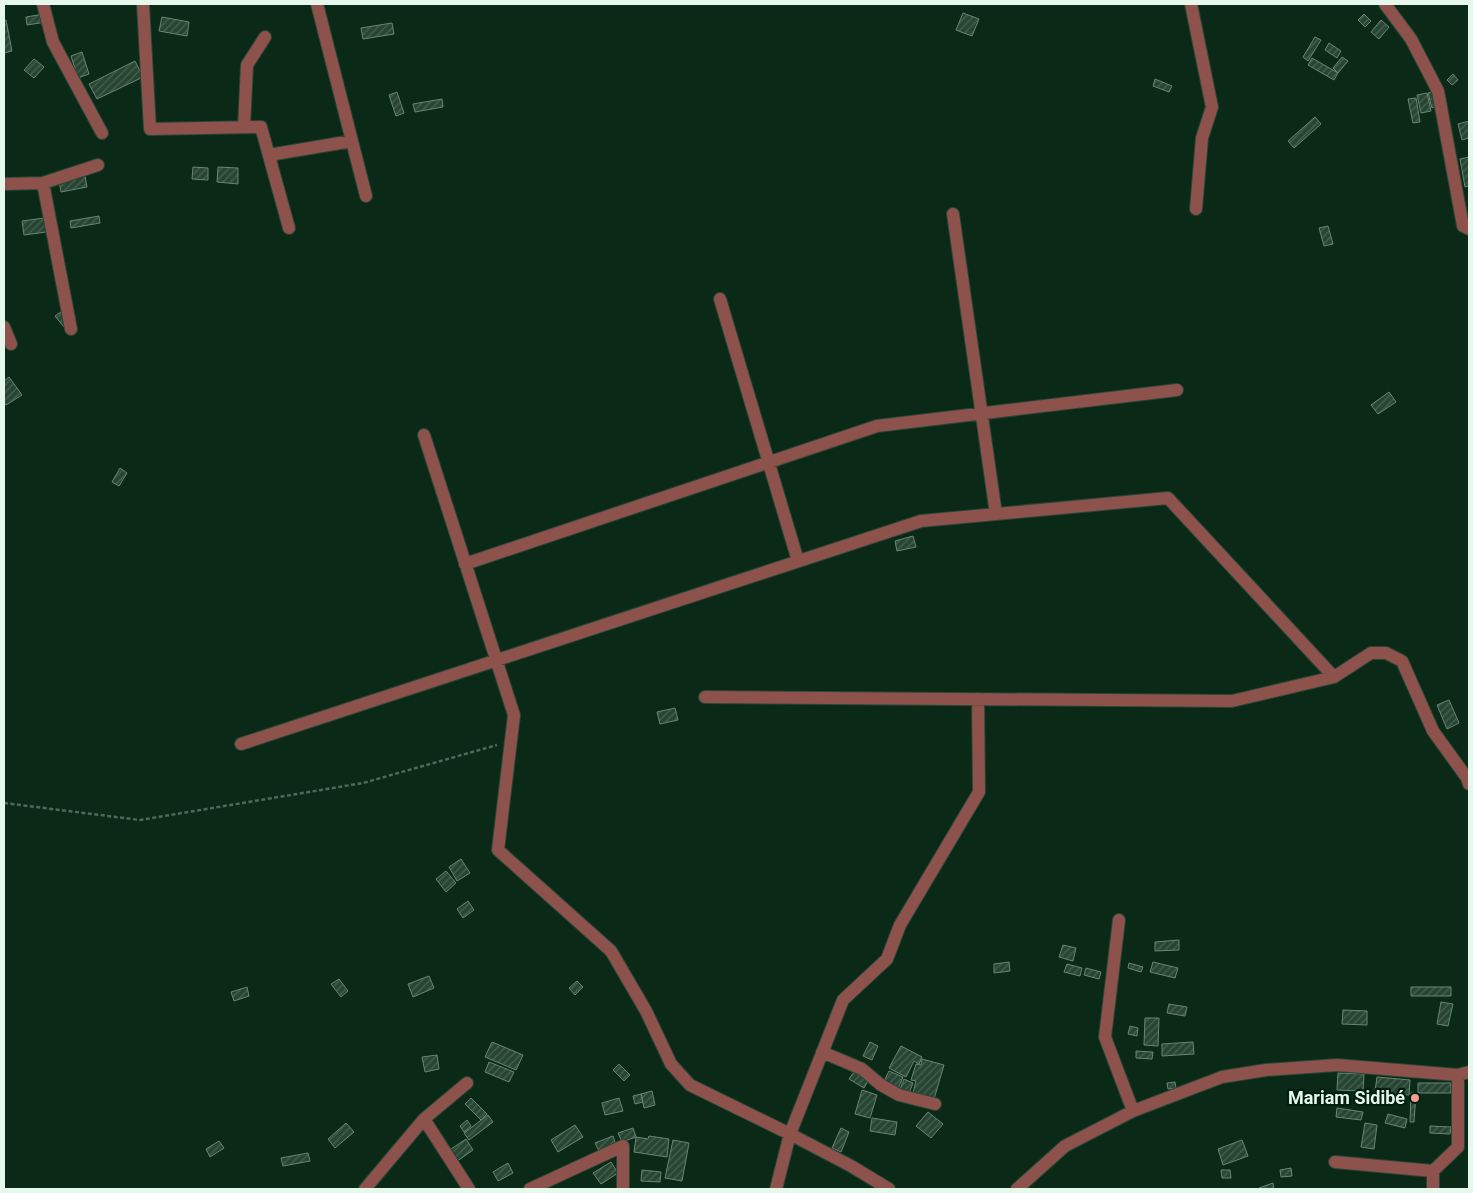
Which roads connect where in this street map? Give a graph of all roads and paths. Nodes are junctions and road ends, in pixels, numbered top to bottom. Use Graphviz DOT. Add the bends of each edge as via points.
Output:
graph roads {
  1 [pos="43,4"];
  2 [pos="143,4"];
  3 [pos="317,4"];
  4 [pos="1191,4"];
  5 [pos="1385,4"];
  6 [pos="265,37"];
  7 [pos="244,128"];
  8 [pos="102,134"];
  9 [pos="352,142"];
  10 [pos="269,155"];
  11 [pos="98,165"];
  12 [pos="43,183"];
  13 [pos="4,184"];
  14 [pos="366,196"];
  15 [pos="1196,209"];
  16 [pos="953,214"];
  17 [pos="289,228"];
  18 [pos="1469,229"];
  19 [pos="720,299"];
  20 [pos="4,327"];
  21 [pos="70,329"];
  22 [pos="11,344"];
  23 [pos="1178,390"];
  24 [pos="982,414"];
  25 [pos="424,435"];
  26 [pos="769,462"];
  27 [pos="996,514"];
  28 [pos="798,561"];
  29 [pos="465,564"];
  30 [pos="496,660"];
  31 [pos="1334,677"];
  32 [pos="705,698"];
  33 [pos="978,699"];
  34 [pos="511,741"];
  35 [pos="241,744"];
  36 [pos="1469,784"];
  37 [pos="4,803"];
  38 [pos="1119,920"];
  39 [pos="822,1052"];
  40 [pos="1464,1074"];
  41 [pos="467,1083"];
  42 [pos="935,1104"];
  43 [pos="1133,1111"];
  44 [pos="424,1120"];
  45 [pos="790,1134"];
  46 [pos="1335,1162"];
  47 [pos="1433,1171"];
  48 [pos="365,1189"];
  49 [pos="469,1189"];
  50 [pos="530,1189"];
  51 [pos="623,1189"];
  52 [pos="776,1189"];
  53 [pos="889,1189"];
  54 [pos="1017,1189"];
  55 [pos="1433,1189"];
  1 -- 8 [label="street" via="54,42"];
  2 -- 7 [label="street" via="150,128"];
  3 -- 9 [label="street"];
  4 -- 15 [label="street" via="1212,107 1202,138"];
  5 -- 18 [label="street" via="1411,39 1438,91 1463,226"];
  6 -- 7 [label="street" via="247,65"];
  7 -- 10 [label="street" via="261,127"];
  9 -- 10 [label="street"];
  9 -- 14 [label="street"];
  10 -- 17 [label="street"];
  11 -- 12 [label="street"];
  12 -- 13 [label="street"];
  12 -- 21 [label="street"];
  16 -- 24 [label="street"];
  19 -- 26 [label="street"];
  20 -- 22 [label="street"];
  23 -- 24 [label="street"];
  24 -- 26 [label="street" via="877,426"];
  24 -- 27 [label="street"];
  25 -- 29 [label="street"];
  26 -- 28 [label="street"];
  26 -- 29 [label="street"];
  27 -- 28 [label="street" via="922,521"];
  27 -- 31 [label="street" via="1168,498"];
  28 -- 30 [label="street"];
  29 -- 30 [label="street"];
  30 -- 34 [label="street" via="514,716"];
  30 -- 35 [label="street"];
  31 -- 33 [label="street" via="1232,701"];
  31 -- 36 [label="street" via="1371,653 1386,653 1402,661 1433,731"];
  32 -- 33 [label="street"];
  33 -- 39 [label="street" via="979,792 900,924 887,958 842,1000"];
  34 -- 37 [label="path" via="363,783 140,820"];
  34 -- 45 [label="street" via="498,850 611,951 671,1064 690,1085"];
  38 -- 43 [label="street" via="1106,1037"];
  39 -- 42 [label="street" via="862,1070 899,1095"];
  39 -- 45 [label="street"];
  40 -- 43 [label="street" via="1337,1065 1266,1070 1222,1077"];
  40 -- 47 [label="street" via="1458,1147"];
  41 -- 44 [label="street"];
  43 -- 54 [label="street" via="1065,1146"];
  44 -- 48 [label="street"];
  44 -- 49 [label="street"];
  45 -- 52 [label="street"];
  45 -- 53 [label="street"];
  46 -- 47 [label="street"];
  47 -- 55 [label="street"];
  50 -- 51 [label="street" via="624,1146"];
}
